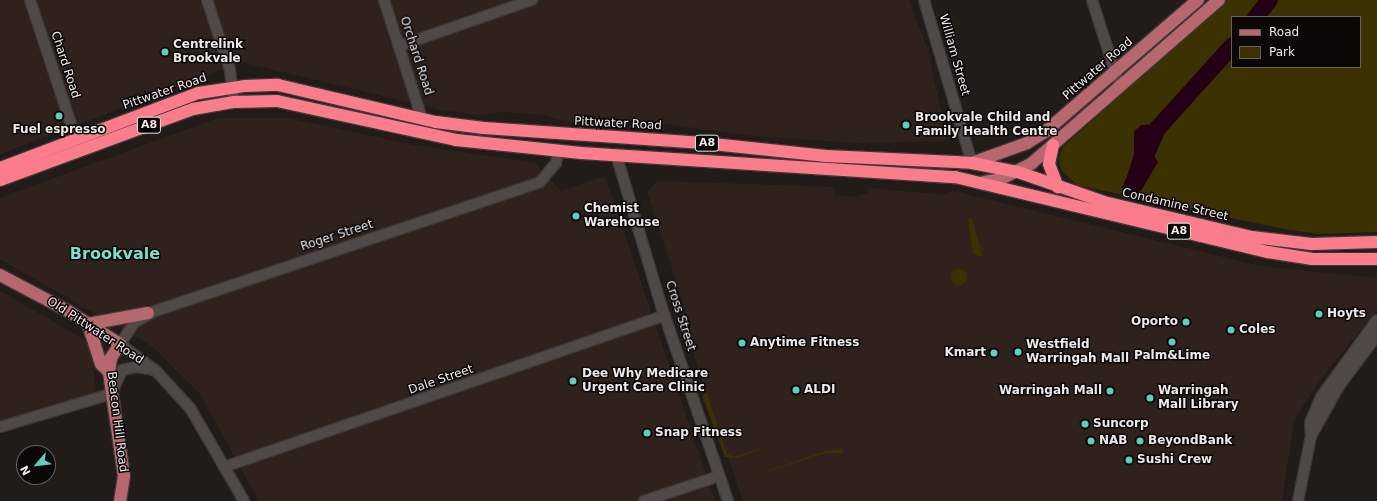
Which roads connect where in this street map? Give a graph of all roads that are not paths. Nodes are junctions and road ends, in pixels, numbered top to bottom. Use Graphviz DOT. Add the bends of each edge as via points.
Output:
graph roads {
  1 [pos="30,0"];
  2 [pos="207,0"];
  3 [pos="384,0"];
  4 [pos="532,0"];
  5 [pos="924,0"];
  6 [pos="1092,0"];
  7 [pos="1198,0"];
  8 [pos="1219,0"];
  9 [pos="399,46"];
  10 [pos="1115,73"];
  11 [pos="232,87"];
  12 [pos="1120,87"];
  13 [pos="234,102"];
  14 [pos="422,119"];
  15 [pos="612,137"];
  16 [pos="76,139"];
  17 [pos="1053,145"];
  18 [pos="558,151"];
  19 [pos="616,154"];
  20 [pos="972,163"];
  21 [pos="0,168"];
  22 [pos="1018,172"];
  23 [pos="0,180"];
  24 [pos="984,182"];
  25 [pos="1058,187"];
  26 [pos="1377,242"];
  27 [pos="1377,259"];
  28 [pos="0,275"];
  29 [pos="148,313"];
  30 [pos="665,315"];
  31 [pos="1377,320"];
  32 [pos="88,324"];
  33 [pos="1377,335"];
  34 [pos="120,344"];
  35 [pos="156,371"];
  36 [pos="109,372"];
  37 [pos="111,394"];
  38 [pos="0,427"];
  39 [pos="1311,436"];
  40 [pos="224,467"];
  41 [pos="719,476"];
  42 [pos="120,501"];
  43 [pos="244,501"];
  44 [pos="644,501"];
  45 [pos="728,501"];
  46 [pos="1298,501"];
  1 -- 16 [label="street, Chard Road"];
  2 -- 11 [label="street"];
  3 -- 9 [label="street, Orchard Road"];
  4 -- 9 [label="street"];
  5 -- 20 [label="street, William Street"];
  6 -- 10 [label="street"];
  7 -- 10 [label="main road, Pittwater Road"];
  8 -- 12 [label="main road"];
  9 -- 14 [label="street, Orchard Road"];
  10 -- 12 [label="street"];
  10 -- 20 [label="main road, Pittwater Road" via="1046,131 1027,142"];
  11 -- 13 [label="street"];
  11 -- 14 [label="highway, Pittwater Road / A8" via="296,88"];
  11 -- 16 [label="highway, Pittwater Road / A8" via="194,95"];
  12 -- 17 [label="main road"];
  13 -- 18 [label="highway, A8" via="294,104 448,138"];
  13 -- 23 [label="highway, A8" via="179,114"];
  14 -- 15 [label="highway, Pittwater Road / A8" via="539,134"];
  15 -- 19 [label="highway, Cross Street"];
  15 -- 20 [label="highway, Pittwater Road / A8" via="826,156"];
  16 -- 21 [label="highway, Pittwater Road / A8"];
  17 -- 22 [label="main road"];
  17 -- 25 [label="highway" via="1049,164"];
  18 -- 19 [label="highway, A8"];
  18 -- 29 [label="street, Roger Street" via="556,163 544,179 533,185"];
  19 -- 24 [label="highway, A8" via="955,177"];
  19 -- 30 [label="street, Cross Street"];
  20 -- 22 [label="highway, Condamine Street / A8"];
  22 -- 24 [label="main road"];
  22 -- 25 [label="highway, Condamine Street / A8"];
  24 -- 27 [label="highway, Condamine Street / A8" via="1268,252 1328,260"];
  25 -- 26 [label="highway, Condamine Street / A8" via="1160,217 1264,240 1312,244"];
  28 -- 32 [label="main road, Old Pittwater Road"];
  29 -- 32 [label="main road"];
  29 -- 34 [label="street, Roger Street" via="134,323"];
  30 -- 40 [label="street, Dale Street"];
  30 -- 41 [label="street, Cross Street"];
  31 -- 39 [label="street" via="1321,397 1310,423"];
  32 -- 34 [label="main road, Old Pittwater Road"];
  32 -- 36 [label="main road" via="101,364"];
  33 -- 39 [label="street" via="1339,386"];
  34 -- 35 [label="street, Old Pittwater Road"];
  34 -- 36 [label="main road, Beacon Hill Road" via="110,358"];
  35 -- 37 [label="street" via="136,367 122,370"];
  35 -- 40 [label="street, Old Pittwater Road" via="190,408"];
  36 -- 37 [label="main road, Beacon Hill Road"];
  37 -- 38 [label="street"];
  37 -- 42 [label="main road, Beacon Hill Road" via="124,476"];
  39 -- 46 [label="street"];
  40 -- 43 [label="street, Old Pittwater Road"];
  41 -- 44 [label="street"];
  41 -- 45 [label="street, Cross Street"];
}
